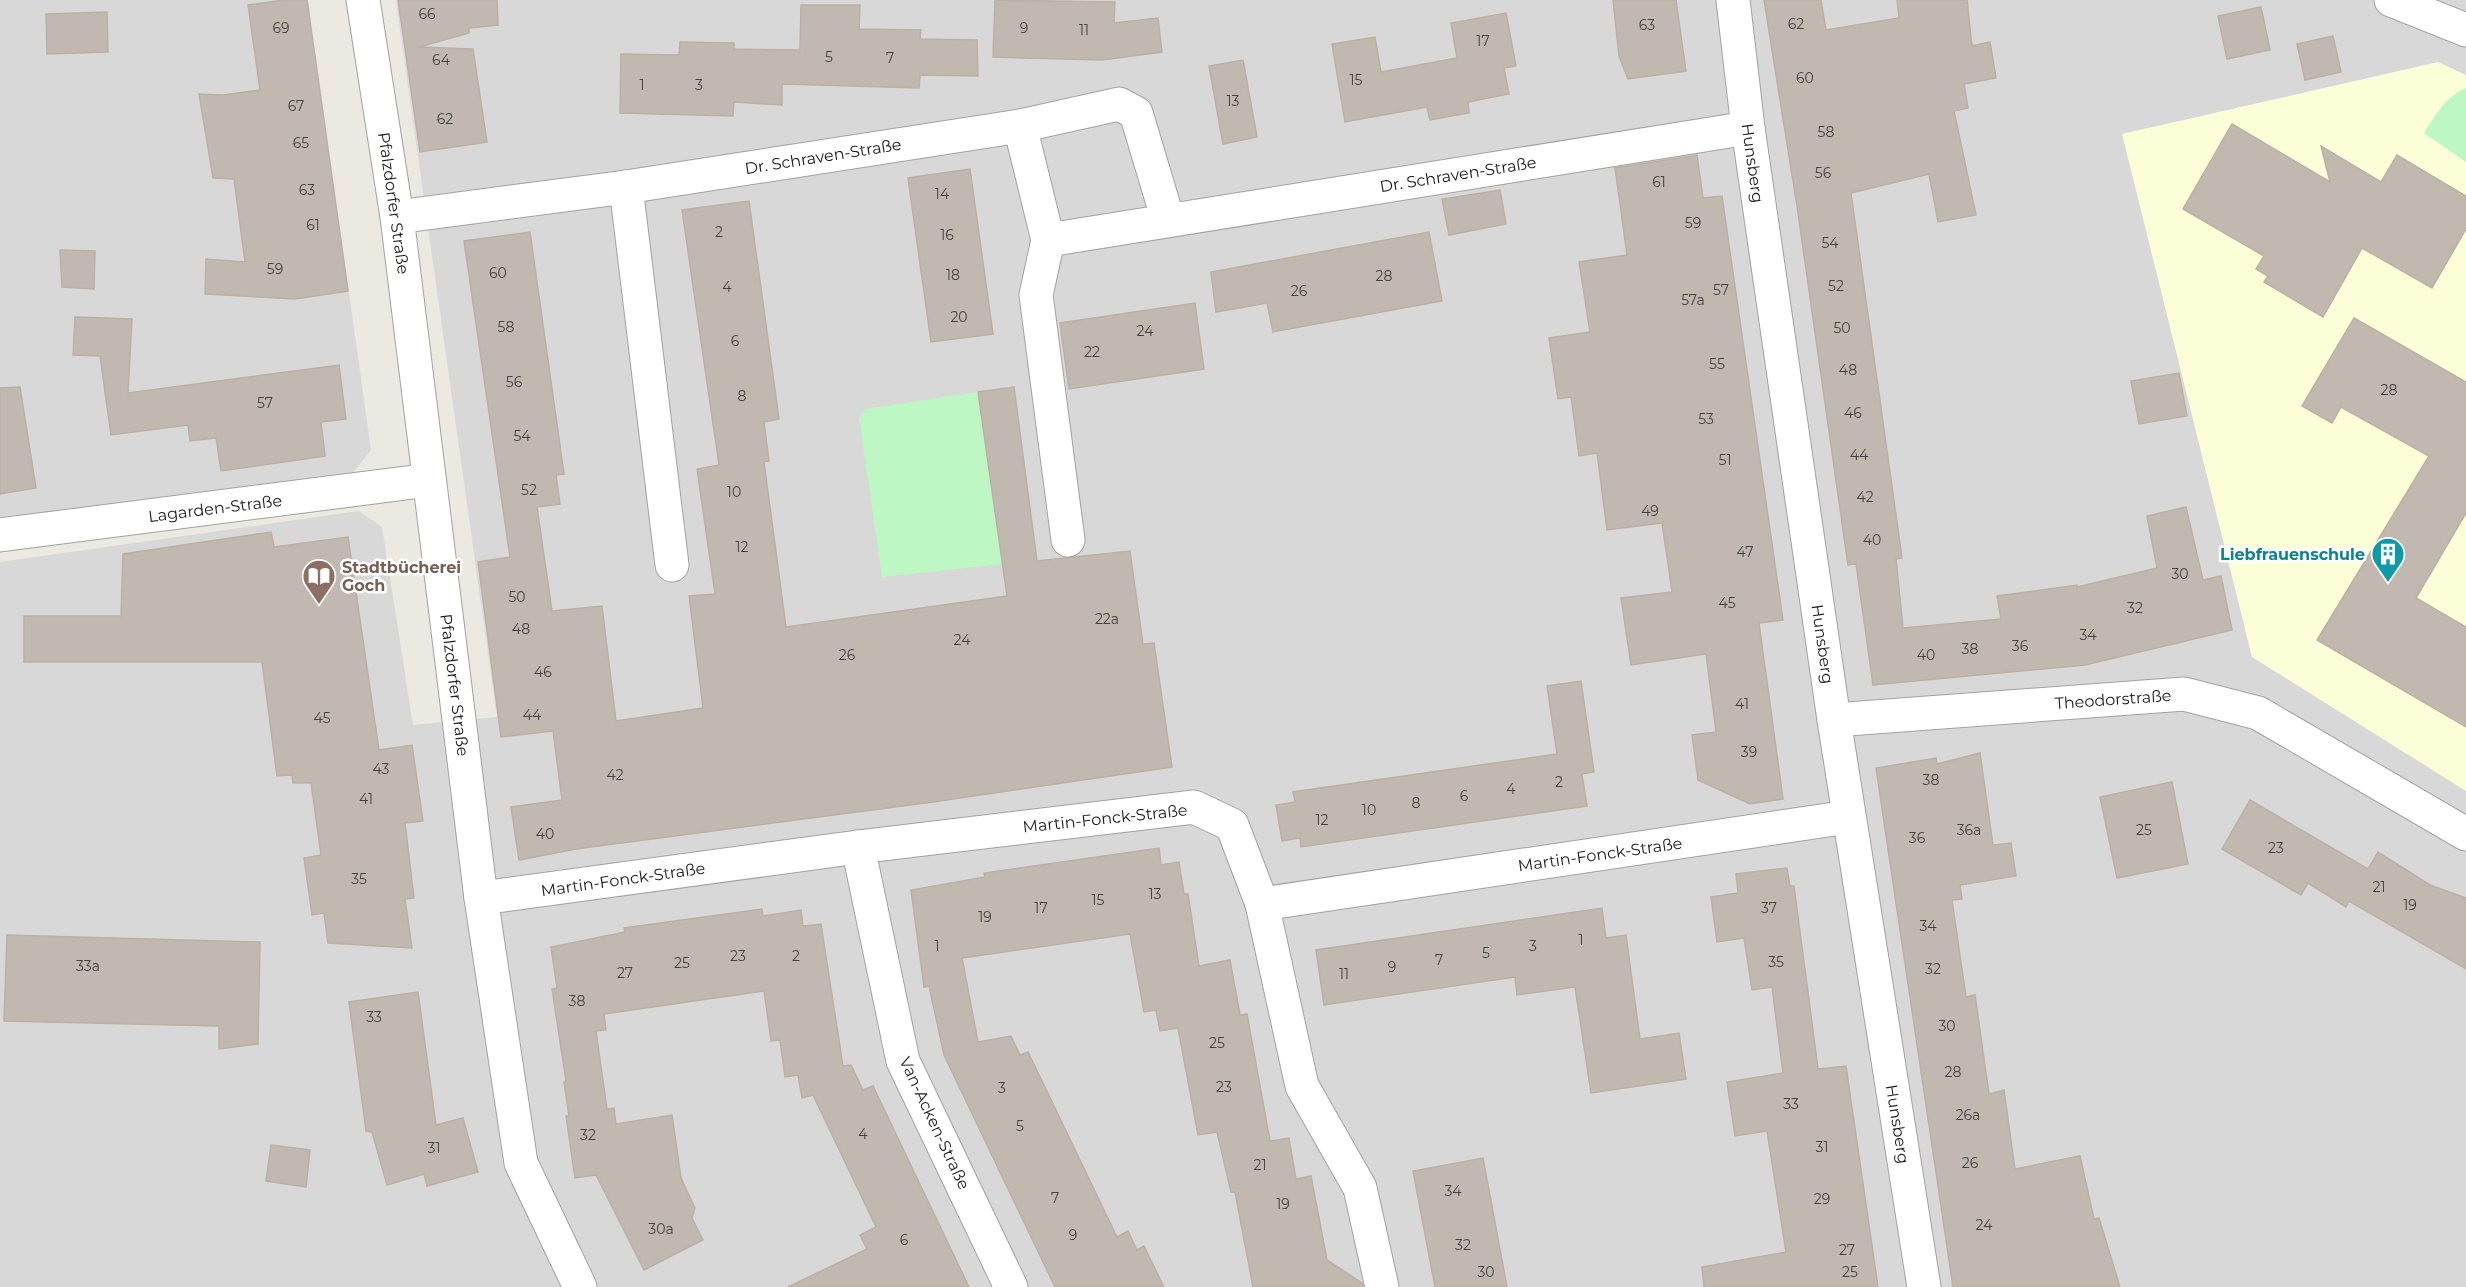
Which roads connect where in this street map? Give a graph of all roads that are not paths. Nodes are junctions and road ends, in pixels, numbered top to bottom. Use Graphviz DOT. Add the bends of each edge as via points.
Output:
graph roads {
  1 [pos="363,0"];
  2 [pos="1733,0"];
  3 [pos="2391,0"];
  4 [pos="2466,30"];
  5 [pos="1020,126"];
  6 [pos="1748,128"];
  7 [pos="626,187"];
  8 [pos="397,217"];
  9 [pos="1168,220"];
  10 [pos="1048,240"];
  11 [pos="429,480"];
  12 [pos="0,535"];
  13 [pos="1068,540"];
  14 [pos="672,565"];
  15 [pos="1834,720"];
  16 [pos="1848,817"];
  17 [pos="2466,834"];
  18 [pos="858,846"];
  19 [pos="481,898"];
  20 [pos="1262,904"];
  21 [pos="580,1287"];
  22 [pos="1011,1287"];
  23 [pos="1382,1287"];
  24 [pos="1924,1287"];
  1 -- 8 [label="street, Pfalzdorfer Straße"];
  2 -- 6 [label="street, Hunsberg"];
  3 -- 4 [label="street"];
  5 -- 7 [label="street, Dr. Schraven-Straße"];
  5 -- 9 [label="street, Dr. Schraven-Straße" via="1119,104 1136,113"];
  5 -- 10 [label="street"];
  6 -- 9 [label="street, Dr. Schraven-Straße"];
  6 -- 15 [label="street, Hunsberg"];
  7 -- 8 [label="street, Dr. Schraven-Straße"];
  7 -- 14 [label="street"];
  8 -- 11 [label="street, Pfalzdorfer Straße"];
  9 -- 10 [label="street, Dr. Schraven-Straße"];
  10 -- 13 [label="street" via="1036,295"];
  11 -- 12 [label="street, Lagarden-Straße"];
  11 -- 19 [label="street, Pfalzdorfer Straße"];
  15 -- 16 [label="street, Hunsberg"];
  15 -- 17 [label="street, Theodorstraße" via="2184,694 2258,713"];
  16 -- 20 [label="street, Martin-Fonck-Straße"];
  16 -- 24 [label="street, Hunsberg"];
  18 -- 19 [label="street, Martin-Fonck-Straße"];
  18 -- 20 [label="street, Martin-Fonck-Straße" via="1194,807 1232,825"];
  18 -- 22 [label="street, Van-Acken-Straße" via="903,1061"];
  19 -- 21 [label="street, Pfalzdorfer Straße" via="521,1163"];
  20 -- 23 [label="street" via="1302,1086 1360,1188"];
}
